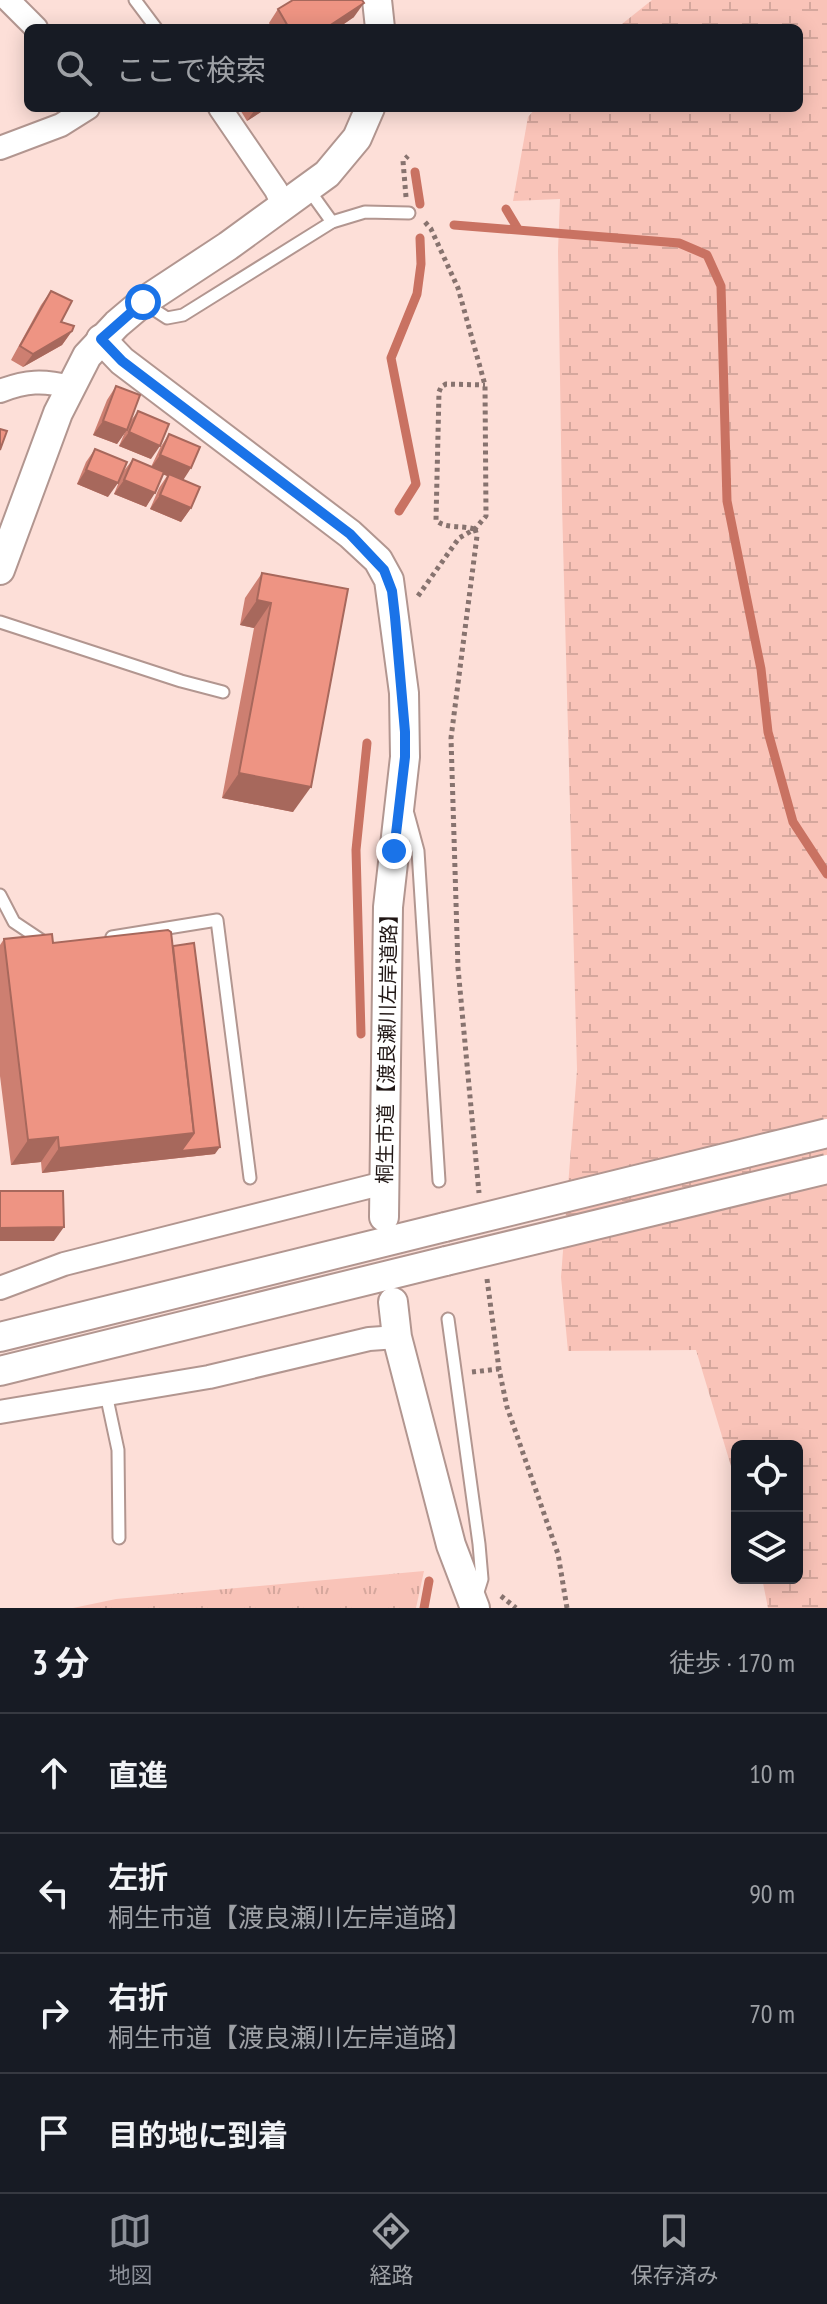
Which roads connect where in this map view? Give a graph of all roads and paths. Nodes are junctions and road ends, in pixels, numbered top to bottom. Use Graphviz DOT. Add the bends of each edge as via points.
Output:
graph roads {
  1 [pos="8,0"];
  2 [pos="135,0"];
  3 [pos="377,0"];
  4 [pos="32,24"];
  5 [pos="153,24"];
  6 [pos="380,24"];
  7 [pos="82,112"];
  8 [pos="223,112"];
  9 [pos="368,112"];
  10 [pos="0,148"];
  11 [pos="408,156"];
  12 [pos="308,189"];
  13 [pos="284,207"];
  14 [pos="409,213"];
  15 [pos="332,222"];
  16 [pos="143,302"];
  17 [pos="101,339"];
  18 [pos="485,385"];
  19 [pos="70,387"];
  20 [pos="0,391"];
  21 [pos="475,529"];
  22 [pos="0,570"];
  23 [pos="415,599"];
  24 [pos="0,622"];
  25 [pos="223,692"];
  26 [pos="402,794"];
  27 [pos="0,895"];
  28 [pos="96,940"];
  29 [pos="58,944"];
  30 [pos="827,1133"];
  31 [pos="827,1169"];
  32 [pos="250,1178"];
  33 [pos="439,1181"];
  34 [pos="384,1183"];
  35 [pos="480,1204"];
  36 [pos="384,1217"];
  37 [pos="486,1266"];
  38 [pos="0,1288"];
  39 [pos="393,1302"];
  40 [pos="448,1319"];
  41 [pos="0,1337"];
  42 [pos="397,1337"];
  43 [pos="499,1369"];
  44 [pos="0,1371"];
  45 [pos="463,1373"];
  46 [pos="106,1394"];
  47 [pos="0,1412"];
  48 [pos="119,1538"];
  49 [pos="474,1606"];
  50 [pos="567,1608"];
  1 -- 4 [label="street"];
  2 -- 5 [label="lane"];
  3 -- 6 [label="street"];
  7 -- 10 [label="street"];
  8 -- 13 [label="street"];
  9 -- 12 [label="street" via="344,156"];
  11 -- 14 [label="path" via="403,161"];
  12 -- 13 [label="street"];
  12 -- 15 [label="lane"];
  13 -- 16 [label="street"];
  14 -- 15 [label="lane" via="365,212"];
  14 -- 18 [label="path" via="431,229 458,288"];
  15 -- 16 [label="lane" via="183,315 167,318"];
  16 -- 17 [label="street"];
  17 -- 19 [label="street"];
  17 -- 26 [label="street, 桐生市道【渡良瀬川左岸道路】" via="122,361 350,534 384,570 392,591 404,693"];
  18 -- 21 [label="path" via="486,516"];
  18 -- 21 [label="path" via="446,384 439,392 436,520"];
  19 -- 20 [label="street" via="42,380"];
  19 -- 22 [label="street"];
  21 -- 23 [label="path" via="459,538"];
  21 -- 35 [label="path" via="451,751 458,968"];
  24 -- 25 [label="lane"];
  26 -- 33 [label="lane" via="418,851"];
  26 -- 34 [label="street, 桐生市道【渡良瀬川左岸道路】" via="388,907"];
  27 -- 29 [label="lane" via="7,913 24,931"];
  28 -- 32 [label="lane" via="217,920"];
  30 -- 41 [label="street, bridge"];
  31 -- 44 [label="street, bridge"];
  34 -- 36 [label="street, 桐生市道【渡良瀬川左岸道路】"];
  34 -- 38 [label="street" via="64,1264"];
  37 -- 43 [label="path"];
  39 -- 42 [label="street"];
  40 -- 49 [label="lane" via="482,1579"];
  42 -- 46 [label="street"];
  42 -- 49 [label="street" via="451,1545"];
  43 -- 45 [label="path"];
  43 -- 50 [label="path" via="514,1430 558,1554"];
  46 -- 47 [label="street"];
  46 -- 48 [label="lane" via="118,1450"];
}
